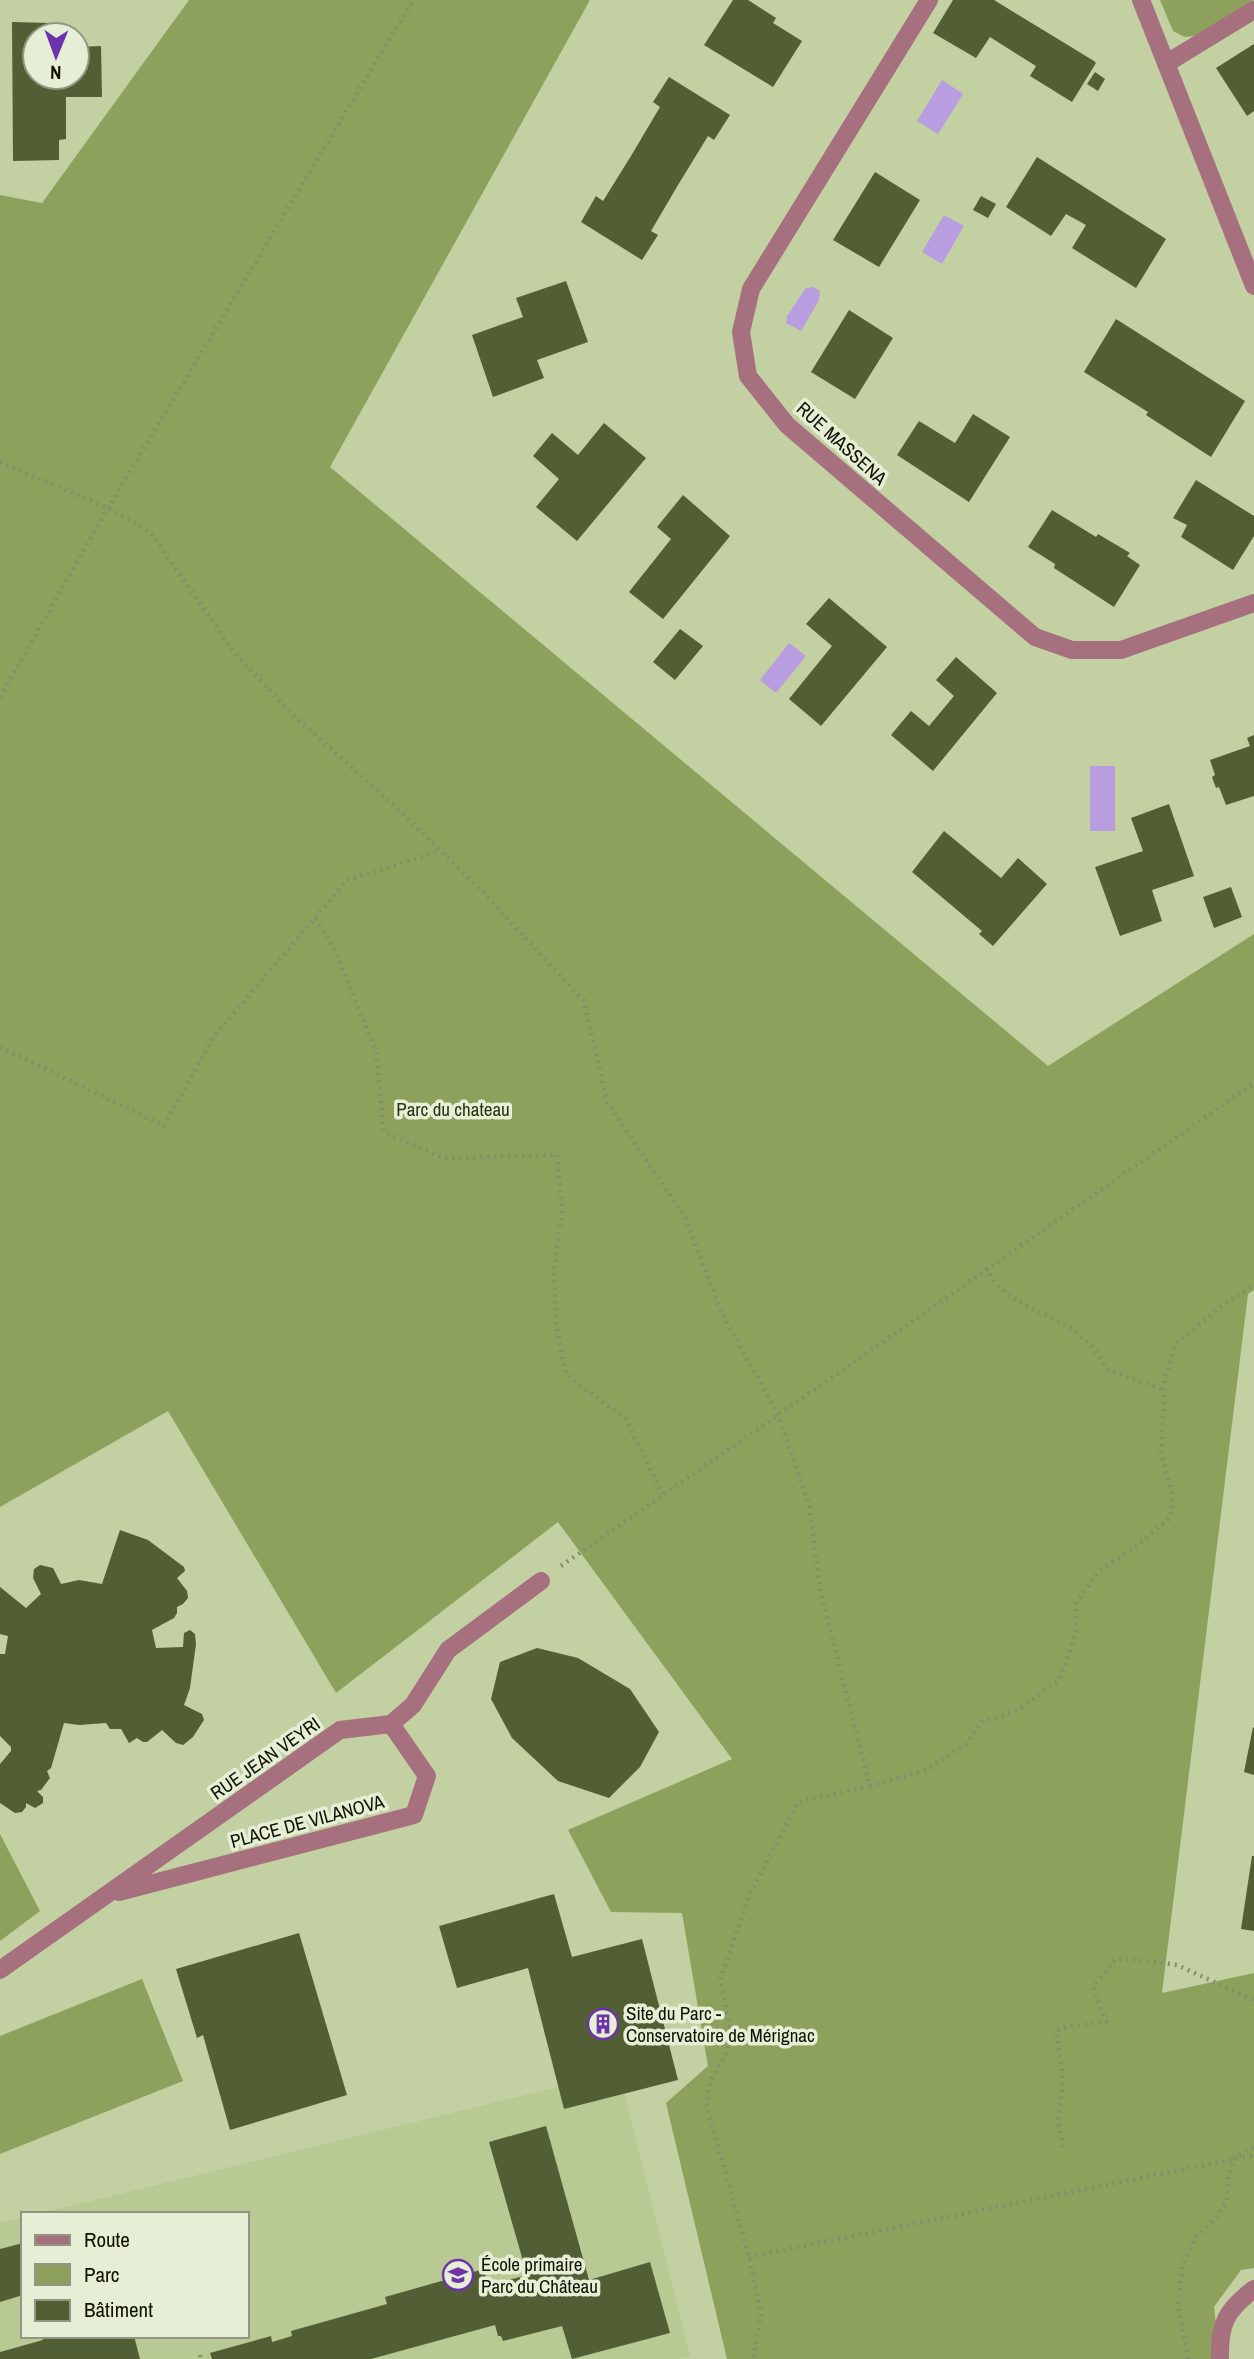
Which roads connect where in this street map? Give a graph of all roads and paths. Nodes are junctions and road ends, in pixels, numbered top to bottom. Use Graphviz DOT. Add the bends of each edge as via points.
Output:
graph roads {
  1 [pos="413,0"];
  2 [pos="929,0"];
  3 [pos="1141,0"];
  4 [pos="1254,10"];
  5 [pos="1167,63"];
  6 [pos="1254,286"];
  7 [pos="0,462"];
  8 [pos="108,508"];
  9 [pos="1254,603"];
  10 [pos="0,697"];
  11 [pos="440,850"];
  12 [pos="314,919"];
  13 [pos="0,1047"];
  14 [pos="1254,1083"];
  15 [pos="986,1268"];
  16 [pos="1254,1285"];
  17 [pos="1165,1390"];
  18 [pos="778,1414"];
  19 [pos="663,1494"];
  20 [pos="541,1581"];
  21 [pos="391,1724"];
  22 [pos="870,1786"];
  23 [pos="110,1894"];
  24 [pos="0,1970"];
  25 [pos="1254,2000"];
  26 [pos="1063,2147"];
  27 [pos="1254,2147"];
  28 [pos="1254,2155"];
  29 [pos="1233,2159"];
  30 [pos="749,2257"];
  31 [pos="1254,2289"];
  32 [pos="753,2359"];
  33 [pos="1188,2359"];
  34 [pos="1220,2359"];
  1 -- 8 [label="path"];
  2 -- 9 [label="street, RUE MASSENA" via="751,289 741,332 748,376 787,425 1035,637 1072,650 1121,650"];
  3 -- 5 [label="street"];
  4 -- 5 [label="street"];
  5 -- 6 [label="street"];
  7 -- 8 [label="path"];
  8 -- 10 [label="path"];
  8 -- 11 [label="path" via="150,532 234,652 294,716"];
  11 -- 12 [label="path" via="347,880"];
  11 -- 18 [label="path" via="584,1002 607,1102 685,1217 722,1314"];
  12 -- 13 [label="path" via="213,1038 164,1126"];
  12 -- 19 [label="path" via="333,946 376,1052 384,1132 443,1158 557,1155 562,1211 554,1269 556,1325 566,1374 625,1419"];
  14 -- 15 [label="path"];
  15 -- 17 [label="path" via="1013,1300 1076,1332 1097,1350 1108,1370"];
  15 -- 18 [label="path"];
  16 -- 17 [label="path" via="1176,1344"];
  17 -- 22 [label="path" via="1161,1451 1172,1495 1171,1517 1100,1570 1076,1603 1077,1630 1057,1682 1018,1710 982,1722 967,1743 927,1770"];
  18 -- 19 [label="path"];
  18 -- 22 [label="path" via="809,1505 821,1594"];
  19 -- 20 [label="path"];
  20 -- 21 [label="street" via="448,1650 413,1705"];
  21 -- 23 [label="street, RUE JEAN VEYRI" via="340,1730"];
  21 -- 23 [label="street, PLACE DE VILANOVA" via="427,1776 414,1815"];
  22 -- 30 [label="path" via="798,1802 749,1896 720,1980 730,2027 727,2053 711,2079 706,2104"];
  23 -- 24 [label="street, RUE JEAN VEYRI"];
  25 -- 26 [label="path" via="1177,1965 1116,1959 1093,1987 1106,2022 1056,2031 1063,2078 1058,2120"];
  27 -- 29 [label="path"];
  28 -- 29 [label="path"];
  29 -- 30 [label="path"];
  29 -- 33 [label="path" via="1227,2201 1195,2238 1183,2265 1178,2304"];
  30 -- 32 [label="path" via="761,2314"];
  31 -- 34 [label="street" via="1225,2318 1219,2338"];
}
